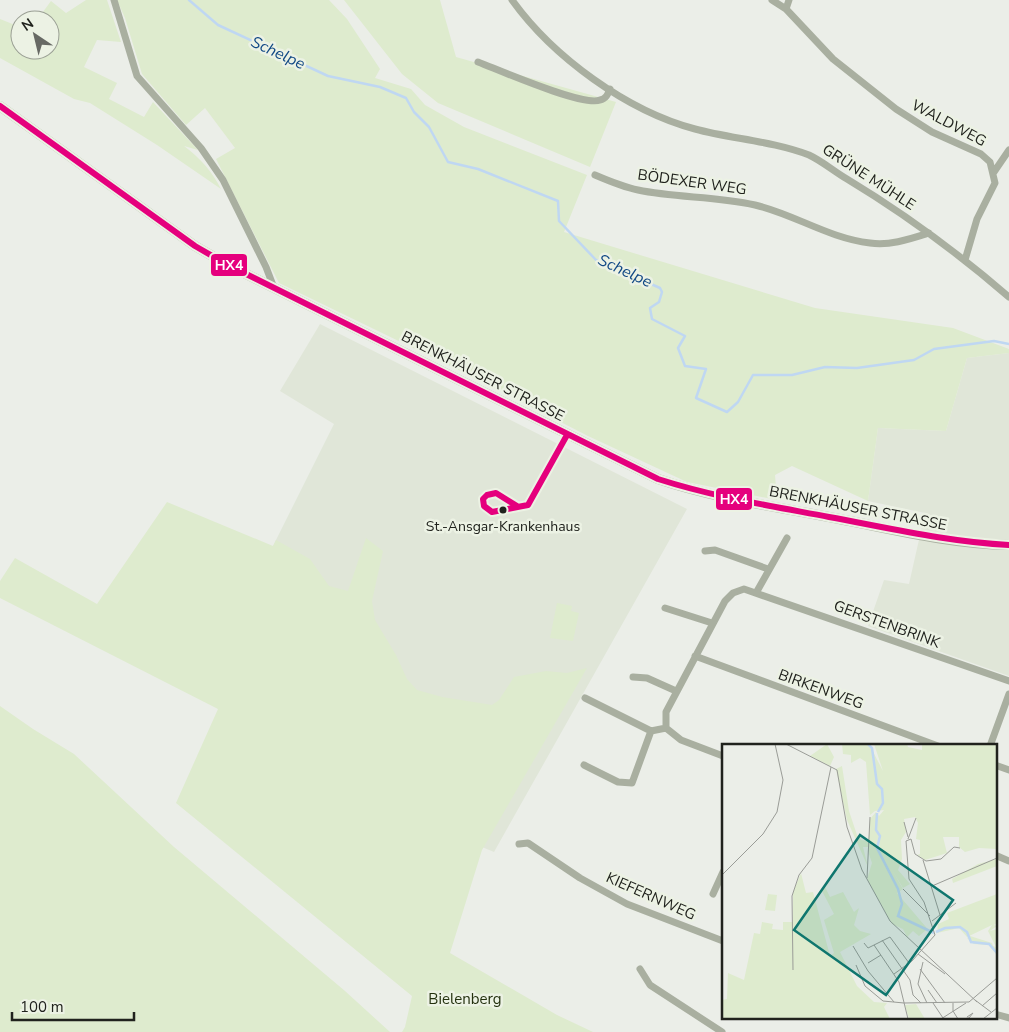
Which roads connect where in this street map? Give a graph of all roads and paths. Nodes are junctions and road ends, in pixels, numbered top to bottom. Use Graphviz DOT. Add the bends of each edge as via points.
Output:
graph roads {
  1 [pos="114,0"];
  2 [pos="512,0"];
  3 [pos="772,0"];
  4 [pos="789,0"];
  5 [pos="786,9"];
  6 [pos="478,62"];
  7 [pos="610,89"];
  8 [pos="0,106"];
  9 [pos="1009,150"];
  10 [pos="994,172"];
  11 [pos="595,175"];
  12 [pos="929,233"];
  13 [pos="965,260"];
  14 [pos="274,288"];
  15 [pos="1009,297"];
  16 [pos="787,538"];
  17 [pos="1009,545"];
  18 [pos="705,551"];
  19 [pos="768,569"];
  20 [pos="756,592"];
  21 [pos="664,608"];
  22 [pos="712,623"];
  23 [pos="695,656"];
  24 [pos="633,677"];
  25 [pos="1009,681"];
  26 [pos="676,691"];
  27 [pos="1009,694"];
  28 [pos="585,698"];
  29 [pos="666,728"];
  30 [pos="651,731"];
  31 [pos="933,744"];
  32 [pos="991,744"];
  33 [pos="722,756"];
  34 [pos="584,765"];
  35 [pos="996,766"];
  36 [pos="1009,770"];
  37 [pos="519,844"];
  38 [pos="996,856"];
  39 [pos="1009,862"];
  40 [pos="722,874"];
  41 [pos="713,894"];
  42 [pos="722,941"];
  43 [pos="640,969"];
  44 [pos="996,1014"];
  45 [pos="1009,1018"];
  46 [pos="722,1032"];
  1 -- 14 [label="street" via="137,76 201,148 223,180"];
  2 -- 7 [label="street, GRÜNE MÜHLE" via="553,45"];
  3 -- 5 [label="street, WALDWEG"];
  4 -- 5 [label="street"];
  5 -- 10 [label="street, WALDWEG" via="833,59 869,88 920,125 981,154 990,162"];
  6 -- 7 [label="street" via="589,101 600,101"];
  7 -- 12 [label="street, GRÜNE MÜHLE" via="673,122 811,156"];
  8 -- 14 [label="main road, BRENKHÄUSER STRASSE" via="195,246"];
  9 -- 10 [label="street"];
  10 -- 13 [label="street" via="994,183 977,219"];
  11 -- 12 [label="street, BÖDEXER WEG" via="637,190 756,205 830,234 869,243 884,244"];
  12 -- 13 [label="street, GRÜNE MÜHLE"];
  13 -- 15 [label="street, GRÜNE MÜHLE"];
  14 -- 17 [label="main road, BRENKHÄUSER STRASSE" via="658,479 727,499 913,534"];
  16 -- 19 [label="street"];
  18 -- 19 [label="street" via="714,550"];
  19 -- 20 [label="street"];
  20 -- 22 [label="street, GERSTENBRINK" via="744,589 733,593"];
  20 -- 25 [label="street, GERSTENBRINK"];
  21 -- 22 [label="street"];
  22 -- 23 [label="street, GERSTENBRINK"];
  23 -- 26 [label="street, GERSTENBRINK"];
  23 -- 31 [label="street, BIRKENWEG"];
  24 -- 26 [label="street" via="647,678"];
  26 -- 29 [label="street, GERSTENBRINK" via="666,712"];
  27 -- 32 [label="street"];
  28 -- 30 [label="street"];
  29 -- 30 [label="street"];
  29 -- 33 [label="street" via="681,740"];
  30 -- 34 [label="street" via="632,783 618,782"];
  35 -- 36 [label="street"];
  37 -- 42 [label="street, KIEFERNWEG" via="528,843 580,878 627,904"];
  38 -- 39 [label="street"];
  40 -- 41 [label="street"];
  43 -- 46 [label="street" via="650,985"];
  44 -- 45 [label="street"];
}
